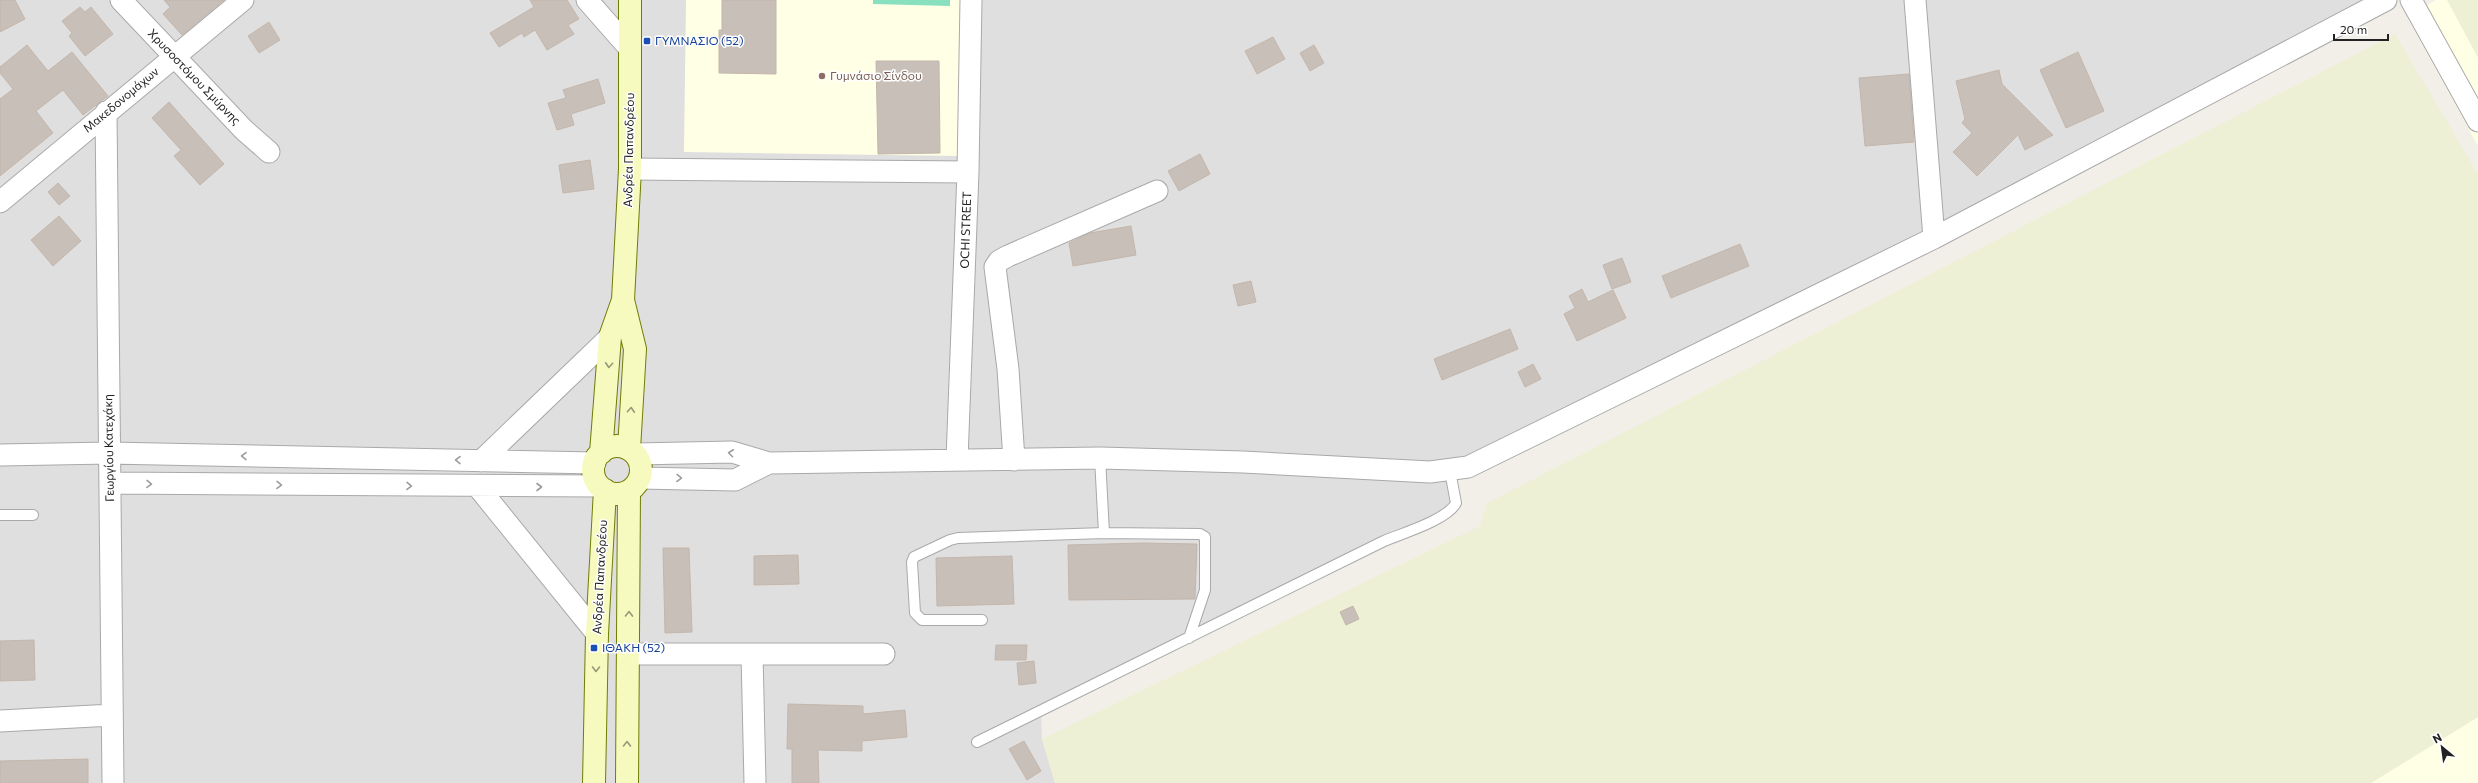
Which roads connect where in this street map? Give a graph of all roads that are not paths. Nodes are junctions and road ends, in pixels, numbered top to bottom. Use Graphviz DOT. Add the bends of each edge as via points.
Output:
graph roads {
  1 [pos="121,0"];
  2 [pos="243,0"];
  3 [pos="587,0"];
  4 [pos="630,0"];
  5 [pos="971,0"];
  6 [pos="1915,0"];
  7 [pos="2386,0"];
  8 [pos="2411,0"];
  9 [pos="630,49"];
  10 [pos="173,56"];
  11 [pos="106,112"];
  12 [pos="2478,121"];
  13 [pos="269,152"];
  14 [pos="630,169"];
  15 [pos="968,172"];
  16 [pos="1157,191"];
  17 [pos="0,202"];
  18 [pos="1934,238"];
  19 [pos="623,300"];
  20 [pos="610,337"];
  21 [pos="632,452"];
  22 [pos="109,453"];
  23 [pos="0,455"];
  24 [pos="311,457"];
  25 [pos="598,458"];
  26 [pos="1100,458"];
  27 [pos="957,459"];
  28 [pos="1014,460"];
  29 [pos="481,461"];
  30 [pos="769,463"];
  31 [pos="1450,471"];
  32 [pos="110,483"];
  33 [pos="634,484"];
  34 [pos="311,485"];
  35 [pos="478,487"];
  36 [pos="602,488"];
  37 [pos="0,515"];
  38 [pos="33,515"];
  39 [pos="1104,533"];
  40 [pos="982,620"];
  41 [pos="597,634"];
  42 [pos="1189,638"];
  43 [pos="628,654"];
  44 [pos="752,654"];
  45 [pos="884,654"];
  46 [pos="112,715"];
  47 [pos="0,721"];
  48 [pos="977,742"];
  49 [pos="113,783"];
  50 [pos="594,783"];
  51 [pos="627,783"];
  52 [pos="755,783"];
  1 -- 10 [label="street, Χρυσοστόμου Σμύρνης"];
  2 -- 10 [label="street, Μακεδονομάχων"];
  3 -- 9 [label="street"];
  4 -- 9 [label="street, Ανδρέα Παπανδρέου"];
  5 -- 15 [label="street, OCHI STREET"];
  6 -- 18 [label="street"];
  7 -- 18 [label="street"];
  8 -- 12 [label="street"];
  9 -- 14 [label="street, Ανδρέα Παπανδρέου"];
  10 -- 11 [label="street, Μακεδονομάχων"];
  10 -- 13 [label="street, Χρυσοστόμου Σμύρνης"];
  11 -- 17 [label="street, Μακεδονομάχων"];
  11 -- 22 [label="street, Γεωργίου Κατεχάκη"];
  14 -- 15 [label="street"];
  14 -- 19 [label="street, Ανδρέα Παπανδρέου"];
  15 -- 27 [label="street, OCHI STREET"];
  16 -- 28 [label="street" via="1008,256 995,267 1008,369"];
  18 -- 31 [label="street" via="1468,467"];
  19 -- 20 [label="street, Ανδρέα Παπανδρέου"];
  21 -- 19 [label="street, Ανδρέα Παπανδρέου, one-way" via="635,349"];
  20 -- 25 [label="street, Ανδρέα Παπανδρέου, one-way"];
  20 -- 29 [label="street"];
  21 -- 25 [label="street" via="614,446"];
  30 -- 21 [label="street, one-way" via="732,452"];
  21 -- 33 [label="street" via="641,470"];
  22 -- 23 [label="street"];
  24 -- 22 [label="street, one-way"];
  22 -- 32 [label="street, Γεωργίου Κατεχάκη"];
  29 -- 24 [label="street, one-way"];
  24 -- 34 [label="street"];
  25 -- 29 [label="street"];
  25 -- 36 [label="street" via="594,475"];
  26 -- 28 [label="street"];
  26 -- 31 [label="street"];
  26 -- 39 [label="lane"];
  27 -- 28 [label="street"];
  27 -- 30 [label="street"];
  33 -- 30 [label="street, one-way" via="735,480"];
  31 -- 42 [label="lane" via="1456,503 1453,510 1384,541"];
  32 -- 34 [label="street, one-way"];
  32 -- 46 [label="street, Γεωργίου Κατεχάκη"];
  33 -- 36 [label="street" via="621,494"];
  43 -- 33 [label="street, one-way"];
  34 -- 35 [label="street, one-way"];
  35 -- 36 [label="street, one-way"];
  35 -- 41 [label="street"];
  36 -- 41 [label="street, Ανδρέα Παπανδρέου"];
  37 -- 38 [label="lane"];
  39 -- 40 [label="lane" via="958,538 914,557 912,562 917,617 922,620"];
  39 -- 42 [label="lane" via="1200,534 1205,537 1205,590"];
  41 -- 50 [label="street, Ανδρέα Παπανδρέου, one-way"];
  42 -- 48 [label="lane"];
  43 -- 44 [label="street"];
  51 -- 43 [label="street, one-way"];
  44 -- 45 [label="street"];
  44 -- 52 [label="street"];
  46 -- 47 [label="street"];
  46 -- 49 [label="street, Γεωργίου Κατεχάκη"];
}
